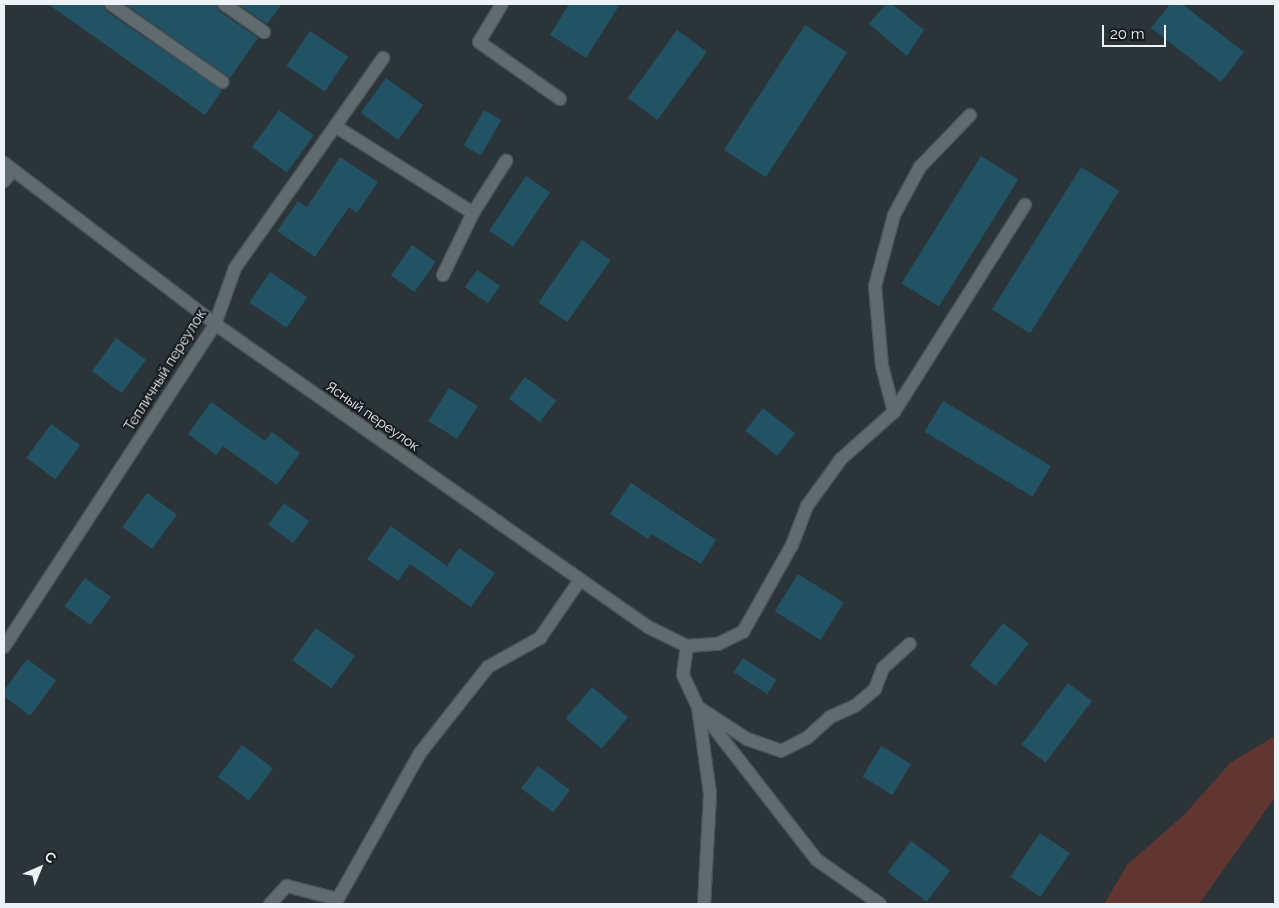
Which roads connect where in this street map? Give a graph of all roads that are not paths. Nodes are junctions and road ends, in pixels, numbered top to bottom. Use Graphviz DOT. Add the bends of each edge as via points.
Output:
graph roads {
  1 [pos="111,4"];
  2 [pos="224,4"];
  3 [pos="502,4"];
  4 [pos="264,32"];
  5 [pos="383,58"];
  6 [pos="223,82"];
  7 [pos="560,99"];
  8 [pos="970,115"];
  9 [pos="335,126"];
  10 [pos="506,161"];
  11 [pos="8,166"];
  12 [pos="4,181"];
  13 [pos="1025,205"];
  14 [pos="473,213"];
  15 [pos="443,275"];
  16 [pos="215,324"];
  17 [pos="894,412"];
  18 [pos="580,580"];
  19 [pos="910,644"];
  20 [pos="688,646"];
  21 [pos="4,647"];
  22 [pos="698,707"];
  23 [pos="336,902"];
  24 [pos="270,904"];
  25 [pos="704,904"];
  26 [pos="880,904"];
  1 -- 6 [label="street"];
  2 -- 4 [label="street"];
  3 -- 7 [label="street" via="479,42"];
  5 -- 9 [label="street, Тепличный переулок"];
  8 -- 17 [label="street" via="916,175 894,215 875,286 882,366"];
  9 -- 14 [label="street"];
  9 -- 16 [label="street, Тепличный переулок" via="235,268"];
  10 -- 14 [label="street"];
  11 -- 12 [label="street"];
  11 -- 16 [label="street, Ясный переулок"];
  13 -- 17 [label="street"];
  14 -- 15 [label="street"];
  16 -- 18 [label="street, Ясный переулок"];
  16 -- 21 [label="street, Тепличный переулок"];
  17 -- 20 [label="street, Ясный переулок" via="841,459 807,506 792,545 743,632 718,644"];
  18 -- 20 [label="street, Ясный переулок" via="648,627"];
  18 -- 23 [label="street" via="540,638 488,668 420,753"];
  19 -- 22 [label="street" via="883,668 875,689 855,706 830,717 807,738 781,751 747,739"];
  20 -- 22 [label="street" via="683,675"];
  22 -- 25 [label="street" via="710,794"];
  22 -- 26 [label="street" via="817,860"];
  23 -- 24 [label="street" via="287,886"];
}
